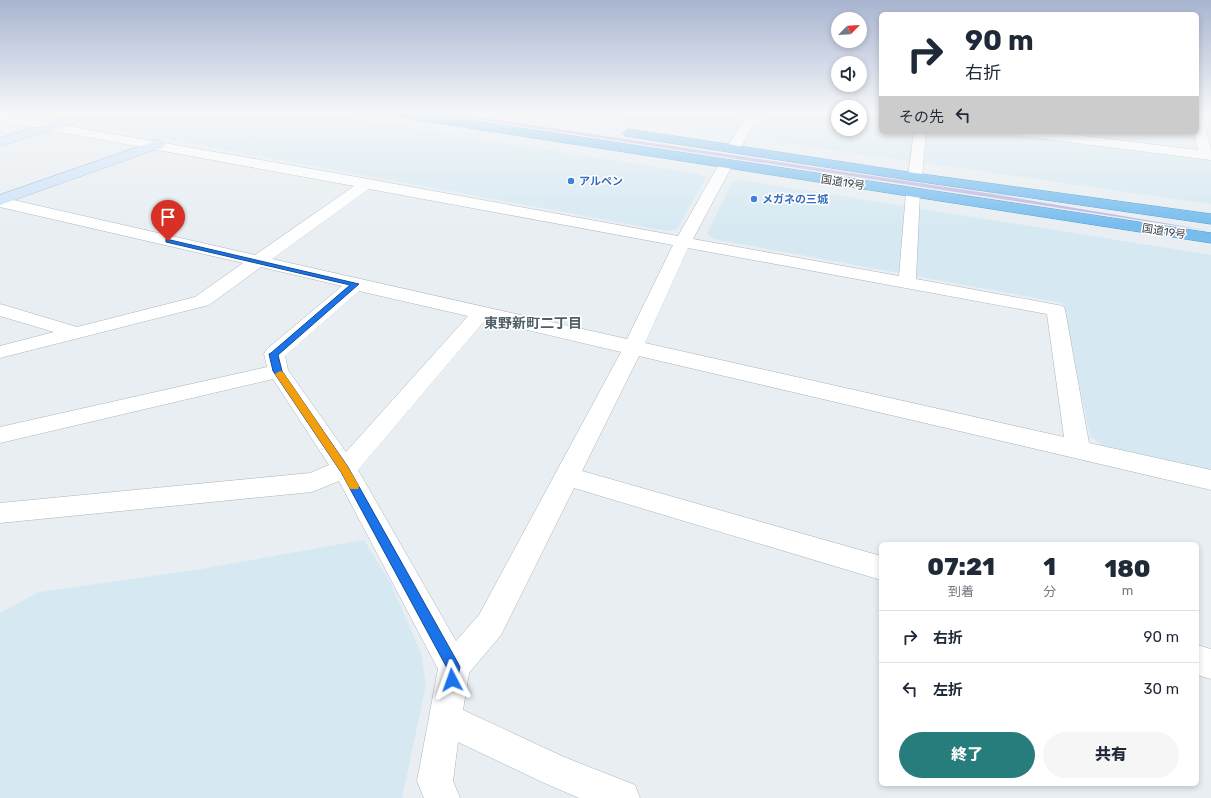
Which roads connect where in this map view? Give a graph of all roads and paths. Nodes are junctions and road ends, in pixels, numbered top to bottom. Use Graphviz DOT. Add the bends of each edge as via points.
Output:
graph roads {
  1 [pos="138,151"];
  2 [pos="197,151"];
  3 [pos="693,151"];
  4 [pos="708,151"];
  5 [pos="733,151"];
  6 [pos="918,151"];
  7 [pos="1178,151"];
  8 [pos="1208,155"];
  9 [pos="730,156"];
  10 [pos="368,183"];
  11 [pos="914,185"];
  12 [pos="0,201"];
  13 [pos="1211,218"];
  14 [pos="1211,238"];
  15 [pos="683,241"];
  16 [pos="258,262"];
  17 [pos="907,282"];
  18 [pos="356,284"];
  19 [pos="0,310"];
  20 [pos="481,313"];
  21 [pos="77,333"];
  22 [pos="633,348"];
  23 [pos="0,352"];
  24 [pos="278,371"];
  25 [pos="0,435"];
  26 [pos="1078,449"];
  27 [pos="345,470"];
  28 [pos="566,476"];
  29 [pos="1211,480"];
  30 [pos="0,512"];
  31 [pos="879,567"];
  32 [pos="1199,661"];
  33 [pos="1211,664"];
  34 [pos="454,667"];
  35 [pos="446,718"];
  36 [pos="442,798"];
  37 [pos="622,798"];
  1 -- 12 [label="street"];
  2 -- 10 [label="street"];
  3 -- 9 [label="highway, 国道19号"];
  4 -- 9 [label="highway, 国道19号"];
  5 -- 9 [label="street"];
  6 -- 11 [label="street"];
  7 -- 8 [label="street"];
  9 -- 11 [label="highway, 国道19号"];
  9 -- 15 [label="street"];
  10 -- 15 [label="street"];
  10 -- 16 [label="street"];
  11 -- 13 [label="highway, 国道19号"];
  11 -- 14 [label="highway, 国道19号"];
  11 -- 17 [label="street"];
  12 -- 16 [label="street"];
  15 -- 17 [label="street"];
  15 -- 22 [label="street"];
  16 -- 18 [label="street"];
  16 -- 21 [label="street" via="202,302"];
  17 -- 26 [label="street" via="1056,310"];
  18 -- 20 [label="street"];
  18 -- 24 [label="street" via="274,354"];
  19 -- 21 [label="street"];
  20 -- 22 [label="street"];
  20 -- 27 [label="street"];
  21 -- 23 [label="street"];
  22 -- 26 [label="street"];
  22 -- 28 [label="street"];
  24 -- 25 [label="street"];
  24 -- 27 [label="street"];
  26 -- 29 [label="street"];
  27 -- 30 [label="street" via="312,482"];
  27 -- 34 [label="street"];
  28 -- 31 [label="street"];
  28 -- 34 [label="street" via="490,625"];
  32 -- 33 [label="street"];
  34 -- 35 [label="street"];
  35 -- 36 [label="street" via="435,781"];
  35 -- 37 [label="street" via="554,770"];
}
